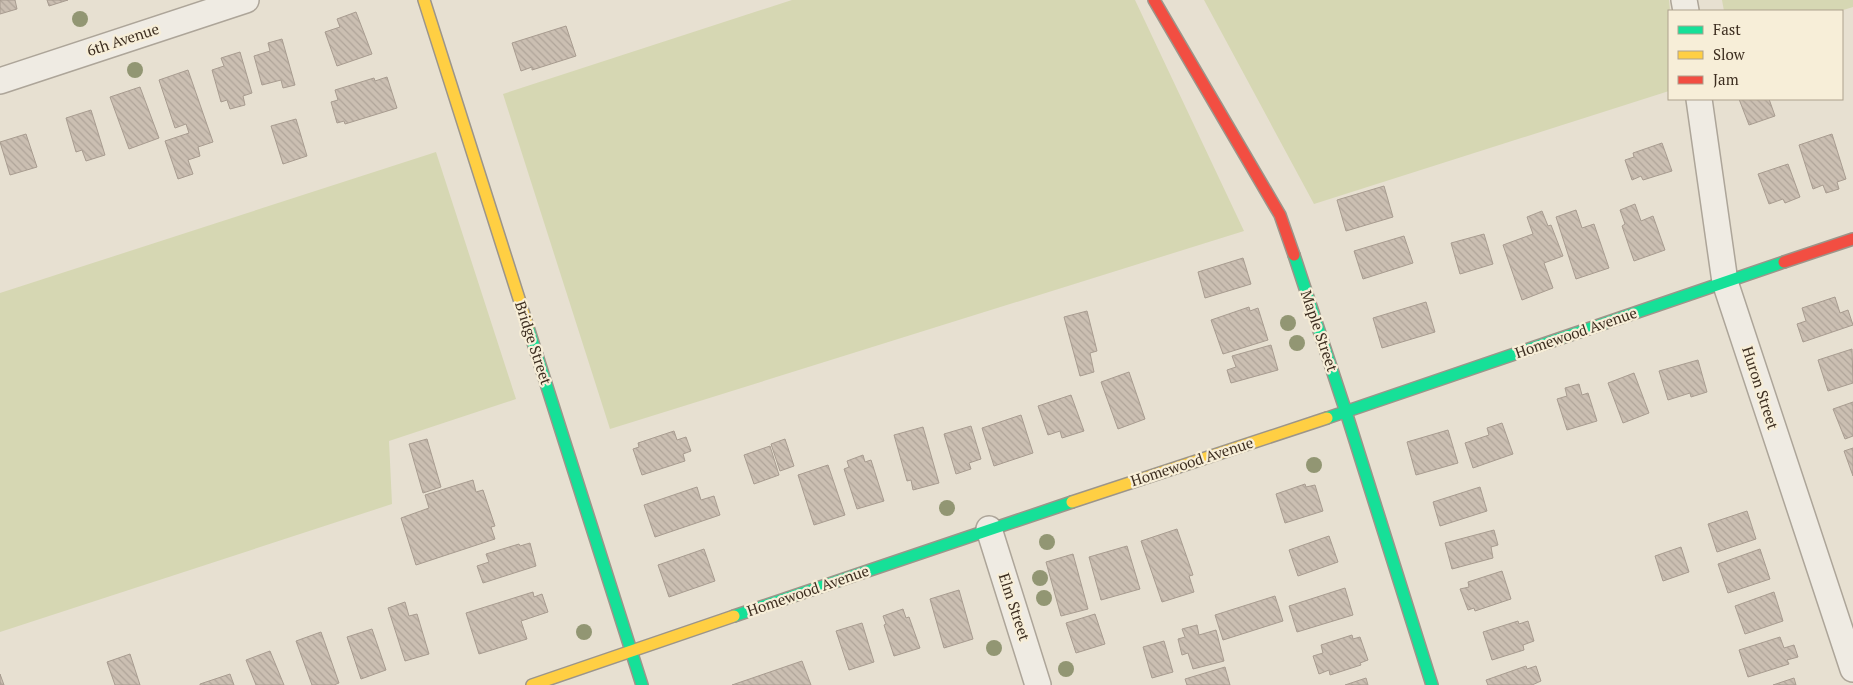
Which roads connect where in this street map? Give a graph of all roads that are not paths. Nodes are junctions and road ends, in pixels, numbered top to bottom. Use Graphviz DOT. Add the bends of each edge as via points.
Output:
graph roads {
  1 [pos="246,0"];
  2 [pos="424,0"];
  3 [pos="1154,0"];
  4 [pos="0,81"];
  5 [pos="1699,100"];
  6 [pos="1853,239"];
  7 [pos="1725,282"];
  8 [pos="1346,412"];
  9 [pos="989,529"];
  10 [pos="631,651"];
  11 [pos="1853,669"];
  12 [pos="532,685"];
  13 [pos="642,685"];
  14 [pos="1038,685"];
  15 [pos="1432,685"];
  1 -- 4 [label="street, 6th Avenue"];
  2 -- 10 [label="street, Bridge Street"];
  3 -- 8 [label="street, Maple Street" via="1280,215"];
  5 -- 7 [label="street, Huron Street"];
  6 -- 7 [label="street, Homewood Avenue"];
  7 -- 8 [label="street, Homewood Avenue"];
  7 -- 11 [label="street, Huron Street"];
  8 -- 9 [label="street, Homewood Avenue"];
  8 -- 15 [label="street, Maple Street"];
  9 -- 10 [label="street, Homewood Avenue"];
  9 -- 14 [label="street, Elm Street"];
  10 -- 12 [label="street, Homewood Avenue"];
  10 -- 13 [label="street, Bridge Street"];
}
